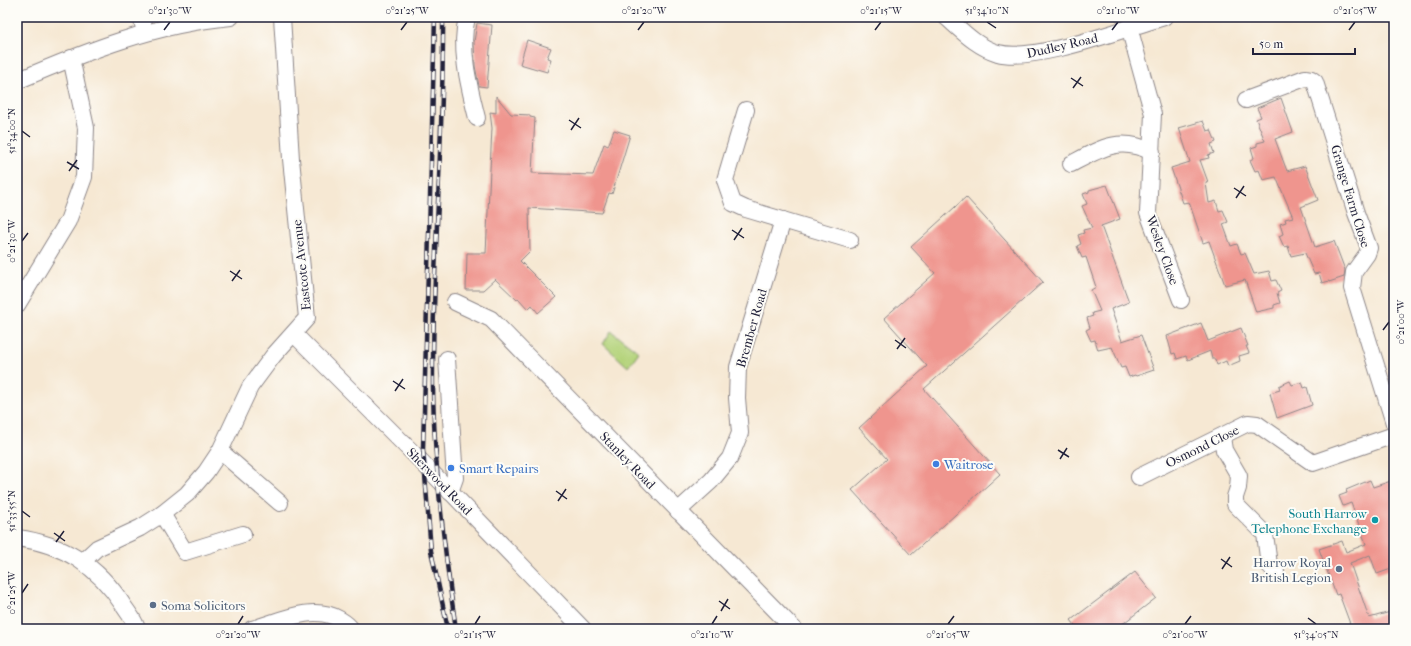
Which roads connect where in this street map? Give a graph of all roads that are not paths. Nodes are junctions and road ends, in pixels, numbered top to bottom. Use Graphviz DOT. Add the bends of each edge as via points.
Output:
graph roads {
  1 [pos="231,17"];
  2 [pos="282,17"];
  3 [pos="467,17"];
  4 [pos="946,17"];
  5 [pos="1164,17"];
  6 [pos="143,24"];
  7 [pos="1129,27"];
  8 [pos="71,58"];
  9 [pos="17,81"];
  10 [pos="1246,100"];
  11 [pos="746,110"];
  12 [pos="477,118"];
  13 [pos="1152,152"];
  14 [pos="1071,164"];
  15 [pos="783,220"];
  16 [pos="850,240"];
  17 [pos="1180,300"];
  18 [pos="455,302"];
  19 [pos="17,305"];
  20 [pos="294,334"];
  21 [pos="447,359"];
  22 [pos="1394,423"];
  23 [pos="1394,435"];
  24 [pos="1222,437"];
  25 [pos="220,451"];
  26 [pos="1139,477"];
  27 [pos="450,492"];
  28 [pos="280,503"];
  29 [pos="678,511"];
  30 [pos="162,514"];
  31 [pos="243,534"];
  32 [pos="17,538"];
  33 [pos="83,561"];
  34 [pos="1276,572"];
  35 [pos="137,629"];
  36 [pos="252,629"];
  37 [pos="351,629"];
  38 [pos="583,629"];
  39 [pos="794,629"];
  1 -- 6 [label="street"];
  2 -- 20 [label="street, Eastcote Avenue" via="291,158 307,318"];
  3 -- 12 [label="street" via="463,31 464,46"];
  4 -- 7 [label="street, Dudley Road" via="982,46 999,53 1018,55 1064,46"];
  5 -- 7 [label="street, Dudley Road"];
  6 -- 8 [label="street"];
  7 -- 13 [label="street, Wesley Close" via="1153,114"];
  8 -- 9 [label="street"];
  8 -- 19 [label="street" via="86,128 84,177 68,221"];
  10 -- 22 [label="street, Grange Farm Close" via="1305,78 1315,82 1369,248 1354,272 1352,288"];
  11 -- 15 [label="street" via="724,180 733,203"];
  13 -- 14 [label="street" via="1138,145 1125,144 1094,152"];
  13 -- 17 [label="street, Wesley Close" via="1148,212"];
  15 -- 16 [label="street"];
  15 -- 29 [label="street, Brember Road" via="738,367 740,433 730,458 711,481"];
  18 -- 29 [label="street, Stanley Road" via="491,319"];
  20 -- 25 [label="street, Eastcote Avenue" via="273,356 250,388"];
  20 -- 27 [label="street, Sherwood Road"];
  21 -- 27 [label="street" via="455,478"];
  23 -- 24 [label="street, Osmond Close" via="1313,463 1256,424 1248,423"];
  24 -- 26 [label="street, Osmond Close"];
  24 -- 34 [label="street" via="1224,450 1239,476 1235,504 1265,534 1269,565"];
  25 -- 28 [label="street"];
  25 -- 30 [label="street, Eastcote Avenue" via="187,494"];
  27 -- 38 [label="street, Sherwood Road"];
  29 -- 39 [label="street, Stanley Road"];
  30 -- 31 [label="street" via="185,552"];
  30 -- 33 [label="street, Eastcote Avenue" via="140,528 97,548"];
  32 -- 33 [label="street" via="37,541"];
  33 -- 35 [label="street" via="111,586"];
  36 -- 37 [label="street" via="310,613 330,614 349,625"];
}
